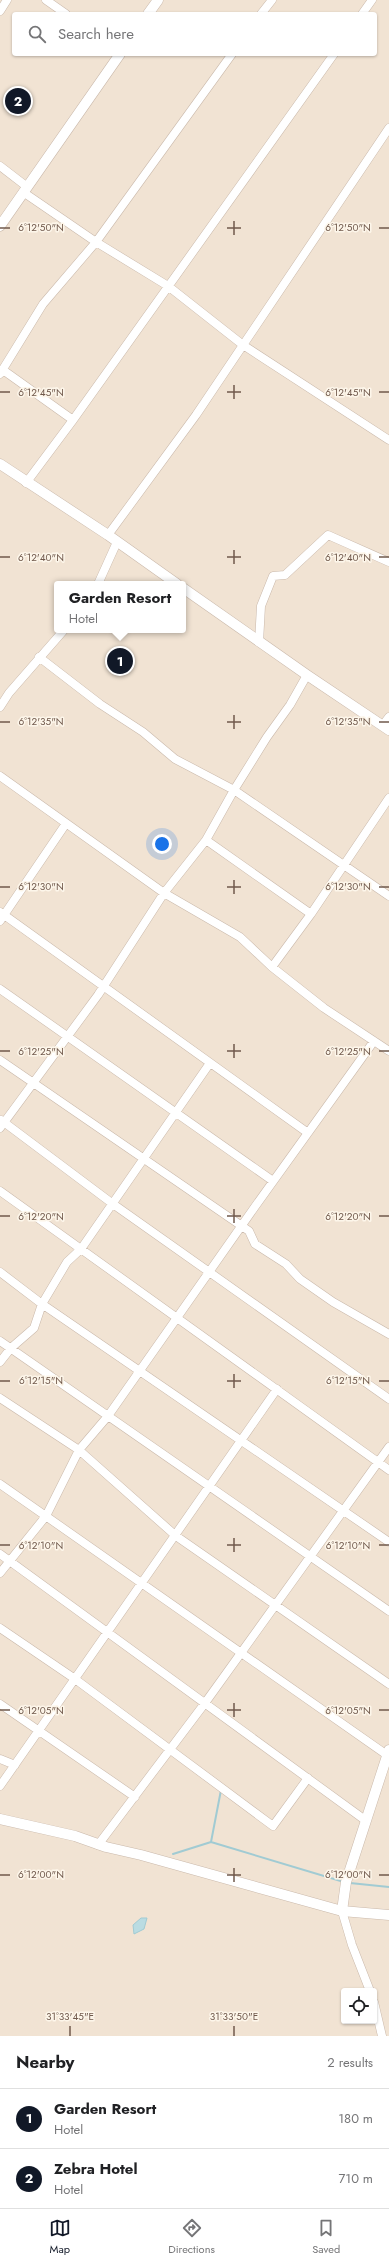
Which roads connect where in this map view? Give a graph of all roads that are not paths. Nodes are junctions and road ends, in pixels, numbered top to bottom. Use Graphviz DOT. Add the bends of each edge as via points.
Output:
graph roads {
  1 [pos="7,0"];
  2 [pos="46,0"];
  3 [pos="158,0"];
  4 [pos="272,0"];
  5 [pos="372,0"];
  6 [pos="0,11"];
  7 [pos="63,12"];
  8 [pos="149,12"];
  9 [pos="263,12"];
  10 [pos="363,12"];
  11 [pos="119,56"];
  12 [pos="231,56"];
  13 [pos="333,56"];
  14 [pos="389,128"];
  15 [pos="0,166"];
  16 [pos="25,189"];
  17 [pos="0,226"];
  18 [pos="96,242"];
  19 [pos="168,286"];
  20 [pos="243,345"];
  21 [pos="1,372"];
  22 [pos="73,420"];
  23 [pos="389,440"];
  24 [pos="0,464"];
  25 [pos="26,483"];
  26 [pos="108,535"];
  27 [pos="117,542"];
  28 [pos="389,562"];
  29 [pos="99,581"];
  30 [pos="173,581"];
  31 [pos="186,590"];
  32 [pos="61,633"];
  33 [pos="259,642"];
  34 [pos="39,657"];
  35 [pos="307,675"];
  36 [pos="0,707"];
  37 [pos="387,724"];
  38 [pos="0,776"];
  39 [pos="234,790"];
  40 [pos="389,798"];
  41 [pos="65,825"];
  42 [pos="206,840"];
  43 [pos="344,865"];
  44 [pos="164,894"];
  45 [pos="389,896"];
  46 [pos="311,914"];
  47 [pos="1,916"];
  48 [pos="272,967"];
  49 [pos="104,986"];
  50 [pos="0,989"];
  51 [pos="68,1036"];
  52 [pos="374,1041"];
  53 [pos="389,1051"];
  54 [pos="0,1060"];
  55 [pos="210,1063"];
  56 [pos="33,1083"];
  57 [pos="176,1113"];
  58 [pos="1,1123"];
  59 [pos="308,1133"];
  60 [pos="145,1159"];
  61 [pos="273,1181"];
  62 [pos="0,1191"];
  63 [pos="113,1204"];
  64 [pos="241,1226"];
  65 [pos="81,1249"];
  66 [pos="0,1272"];
  67 [pos="208,1272"];
  68 [pos="42,1304"];
  69 [pos="177,1318"];
  70 [pos="389,1334"];
  71 [pos="0,1341"];
  72 [pos="11,1348"];
  73 [pos="0,1362"];
  74 [pos="140,1370"];
  75 [pos="276,1389"];
  76 [pos="0,1398"];
  77 [pos="389,1399"];
  78 [pos="108,1416"];
  79 [pos="241,1441"];
  80 [pos="389,1447"];
  81 [pos="79,1450"];
  82 [pos="379,1462"];
  83 [pos="389,1470"];
  84 [pos="0,1484"];
  85 [pos="210,1486"];
  86 [pos="344,1511"];
  87 [pos="46,1516"];
  88 [pos="176,1536"];
  89 [pos="389,1542"];
  90 [pos="0,1554"];
  91 [pos="312,1557"];
  92 [pos="9,1561"];
  93 [pos="0,1573"];
  94 [pos="141,1583"];
  95 [pos="276,1606"];
  96 [pos="389,1611"];
  97 [pos="0,1628"];
  98 [pos="108,1632"];
  99 [pos="242,1653"];
  100 [pos="75,1679"];
  101 [pos="389,1684"];
  102 [pos="205,1703"];
  103 [pos="0,1704"];
  104 [pos="38,1732"];
  105 [pos="170,1750"];
  106 [pos="388,1752"];
  107 [pos="0,1759"];
  108 [pos="15,1765"];
  109 [pos="308,1778"];
  110 [pos="0,1786"];
  111 [pos="135,1797"];
  112 [pos="0,1819"];
  113 [pos="365,1820"];
  114 [pos="98,1845"];
  115 [pos="342,1911"];
  116 [pos="389,1915"];
  117 [pos="369,1988"];
  118 [pos="377,2015"];
  119 [pos="382,2036"];
  1 -- 6 [label="street"];
  2 -- 7 [label="street"];
  3 -- 8 [label="street"];
  4 -- 9 [label="street"];
  5 -- 10 [label="street"];
  11 -- 16 [label="street"];
  12 -- 18 [label="street"];
  13 -- 19 [label="street"];
  14 -- 20 [label="street"];
  15 -- 16 [label="street"];
  16 -- 17 [label="street"];
  16 -- 18 [label="street"];
  18 -- 19 [label="street"];
  18 -- 21 [label="street" via="43,304"];
  19 -- 20 [label="street"];
  19 -- 22 [label="street"];
  20 -- 23 [label="street"];
  20 -- 26 [label="street" via="196,415"];
  21 -- 22 [label="street"];
  22 -- 25 [label="street"];
  24 -- 25 [label="street"];
  25 -- 26 [label="street"];
  26 -- 27 [label="street"];
  27 -- 29 [label="street"];
  27 -- 30 [label="street"];
  28 -- 33 [label="street" via="328,535 285,575 273,576 260,606"];
  31 -- 33 [label="street"];
  32 -- 34 [label="street"];
  33 -- 35 [label="street"];
  34 -- 36 [label="street"];
  34 -- 39 [label="street" via="100,704 144,732 175,760"];
  35 -- 37 [label="street"];
  35 -- 39 [label="street"];
  38 -- 41 [label="street"];
  39 -- 42 [label="street"];
  39 -- 43 [label="street"];
  40 -- 43 [label="street"];
  41 -- 44 [label="street"];
  41 -- 47 [label="street"];
  42 -- 44 [label="street"];
  42 -- 46 [label="street"];
  43 -- 45 [label="street"];
  43 -- 46 [label="street"];
  44 -- 48 [label="street" via="227,928"];
  44 -- 49 [label="street"];
  46 -- 48 [label="street"];
  47 -- 49 [label="street"];
  48 -- 52 [label="street" via="324,1008"];
  49 -- 51 [label="street"];
  49 -- 55 [label="street"];
  50 -- 51 [label="street"];
  51 -- 56 [label="street"];
  51 -- 57 [label="street"];
  52 -- 53 [label="street"];
  52 -- 59 [label="street"];
  54 -- 56 [label="street"];
  55 -- 57 [label="street"];
  55 -- 59 [label="street"];
  56 -- 58 [label="street"];
  56 -- 60 [label="street"];
  57 -- 60 [label="street"];
  57 -- 61 [label="street"];
  58 -- 63 [label="street"];
  59 -- 61 [label="street"];
  60 -- 63 [label="street"];
  60 -- 64 [label="street"];
  61 -- 64 [label="street"];
  62 -- 65 [label="street"];
  63 -- 65 [label="street"];
  63 -- 67 [label="street"];
  64 -- 67 [label="street"];
  64 -- 70 [label="street" via="249,1231 255,1244 286,1264 300,1279 333,1302"];
  65 -- 68 [label="street" via="67,1262"];
  65 -- 69 [label="street"];
  66 -- 68 [label="street"];
  67 -- 69 [label="street"];
  67 -- 77 [label="street"];
  68 -- 72 [label="street" via="34,1328"];
  68 -- 74 [label="street"];
  69 -- 74 [label="street"];
  69 -- 75 [label="street"];
  71 -- 72 [label="street"];
  72 -- 73 [label="street"];
  72 -- 78 [label="street"];
  74 -- 78 [label="street"];
  74 -- 79 [label="street"];
  75 -- 79 [label="street"];
  75 -- 82 [label="street"];
  76 -- 81 [label="street"];
  78 -- 81 [label="street"];
  78 -- 85 [label="street"];
  79 -- 85 [label="street"];
  79 -- 86 [label="street"];
  80 -- 82 [label="street"];
  81 -- 87 [label="street"];
  81 -- 88 [label="street"];
  82 -- 83 [label="street"];
  82 -- 86 [label="street"];
  84 -- 87 [label="street"];
  85 -- 88 [label="street"];
  85 -- 91 [label="street"];
  86 -- 89 [label="street"];
  86 -- 91 [label="street"];
  87 -- 92 [label="street"];
  87 -- 94 [label="street"];
  88 -- 94 [label="street"];
  88 -- 95 [label="street"];
  90 -- 92 [label="street"];
  91 -- 95 [label="street"];
  91 -- 96 [label="street"];
  92 -- 93 [label="street"];
  92 -- 98 [label="street"];
  94 -- 98 [label="street"];
  94 -- 99 [label="street"];
  95 -- 99 [label="street"];
  95 -- 101 [label="street"];
  97 -- 100 [label="street"];
  98 -- 100 [label="street"];
  98 -- 102 [label="street"];
  99 -- 102 [label="street"];
  99 -- 106 [label="street"];
  100 -- 104 [label="street"];
  100 -- 105 [label="street"];
  102 -- 105 [label="street"];
  102 -- 109 [label="street"];
  103 -- 104 [label="street"];
  104 -- 108 [label="street"];
  104 -- 111 [label="street"];
  105 -- 109 [label="street" via="273,1826"];
  105 -- 111 [label="street"];
  106 -- 113 [label="street"];
  107 -- 108 [label="street"];
  108 -- 110 [label="street"];
  109 -- 113 [label="street"];
  111 -- 114 [label="street"];
  112 -- 114 [label="street" via="74,1836"];
  113 -- 115 [label="street" via="346,1882"];
  114 -- 115 [label="street"];
  115 -- 116 [label="street"];
  115 -- 117 [label="street"];
  118 -- 119 [label="street"];
}
